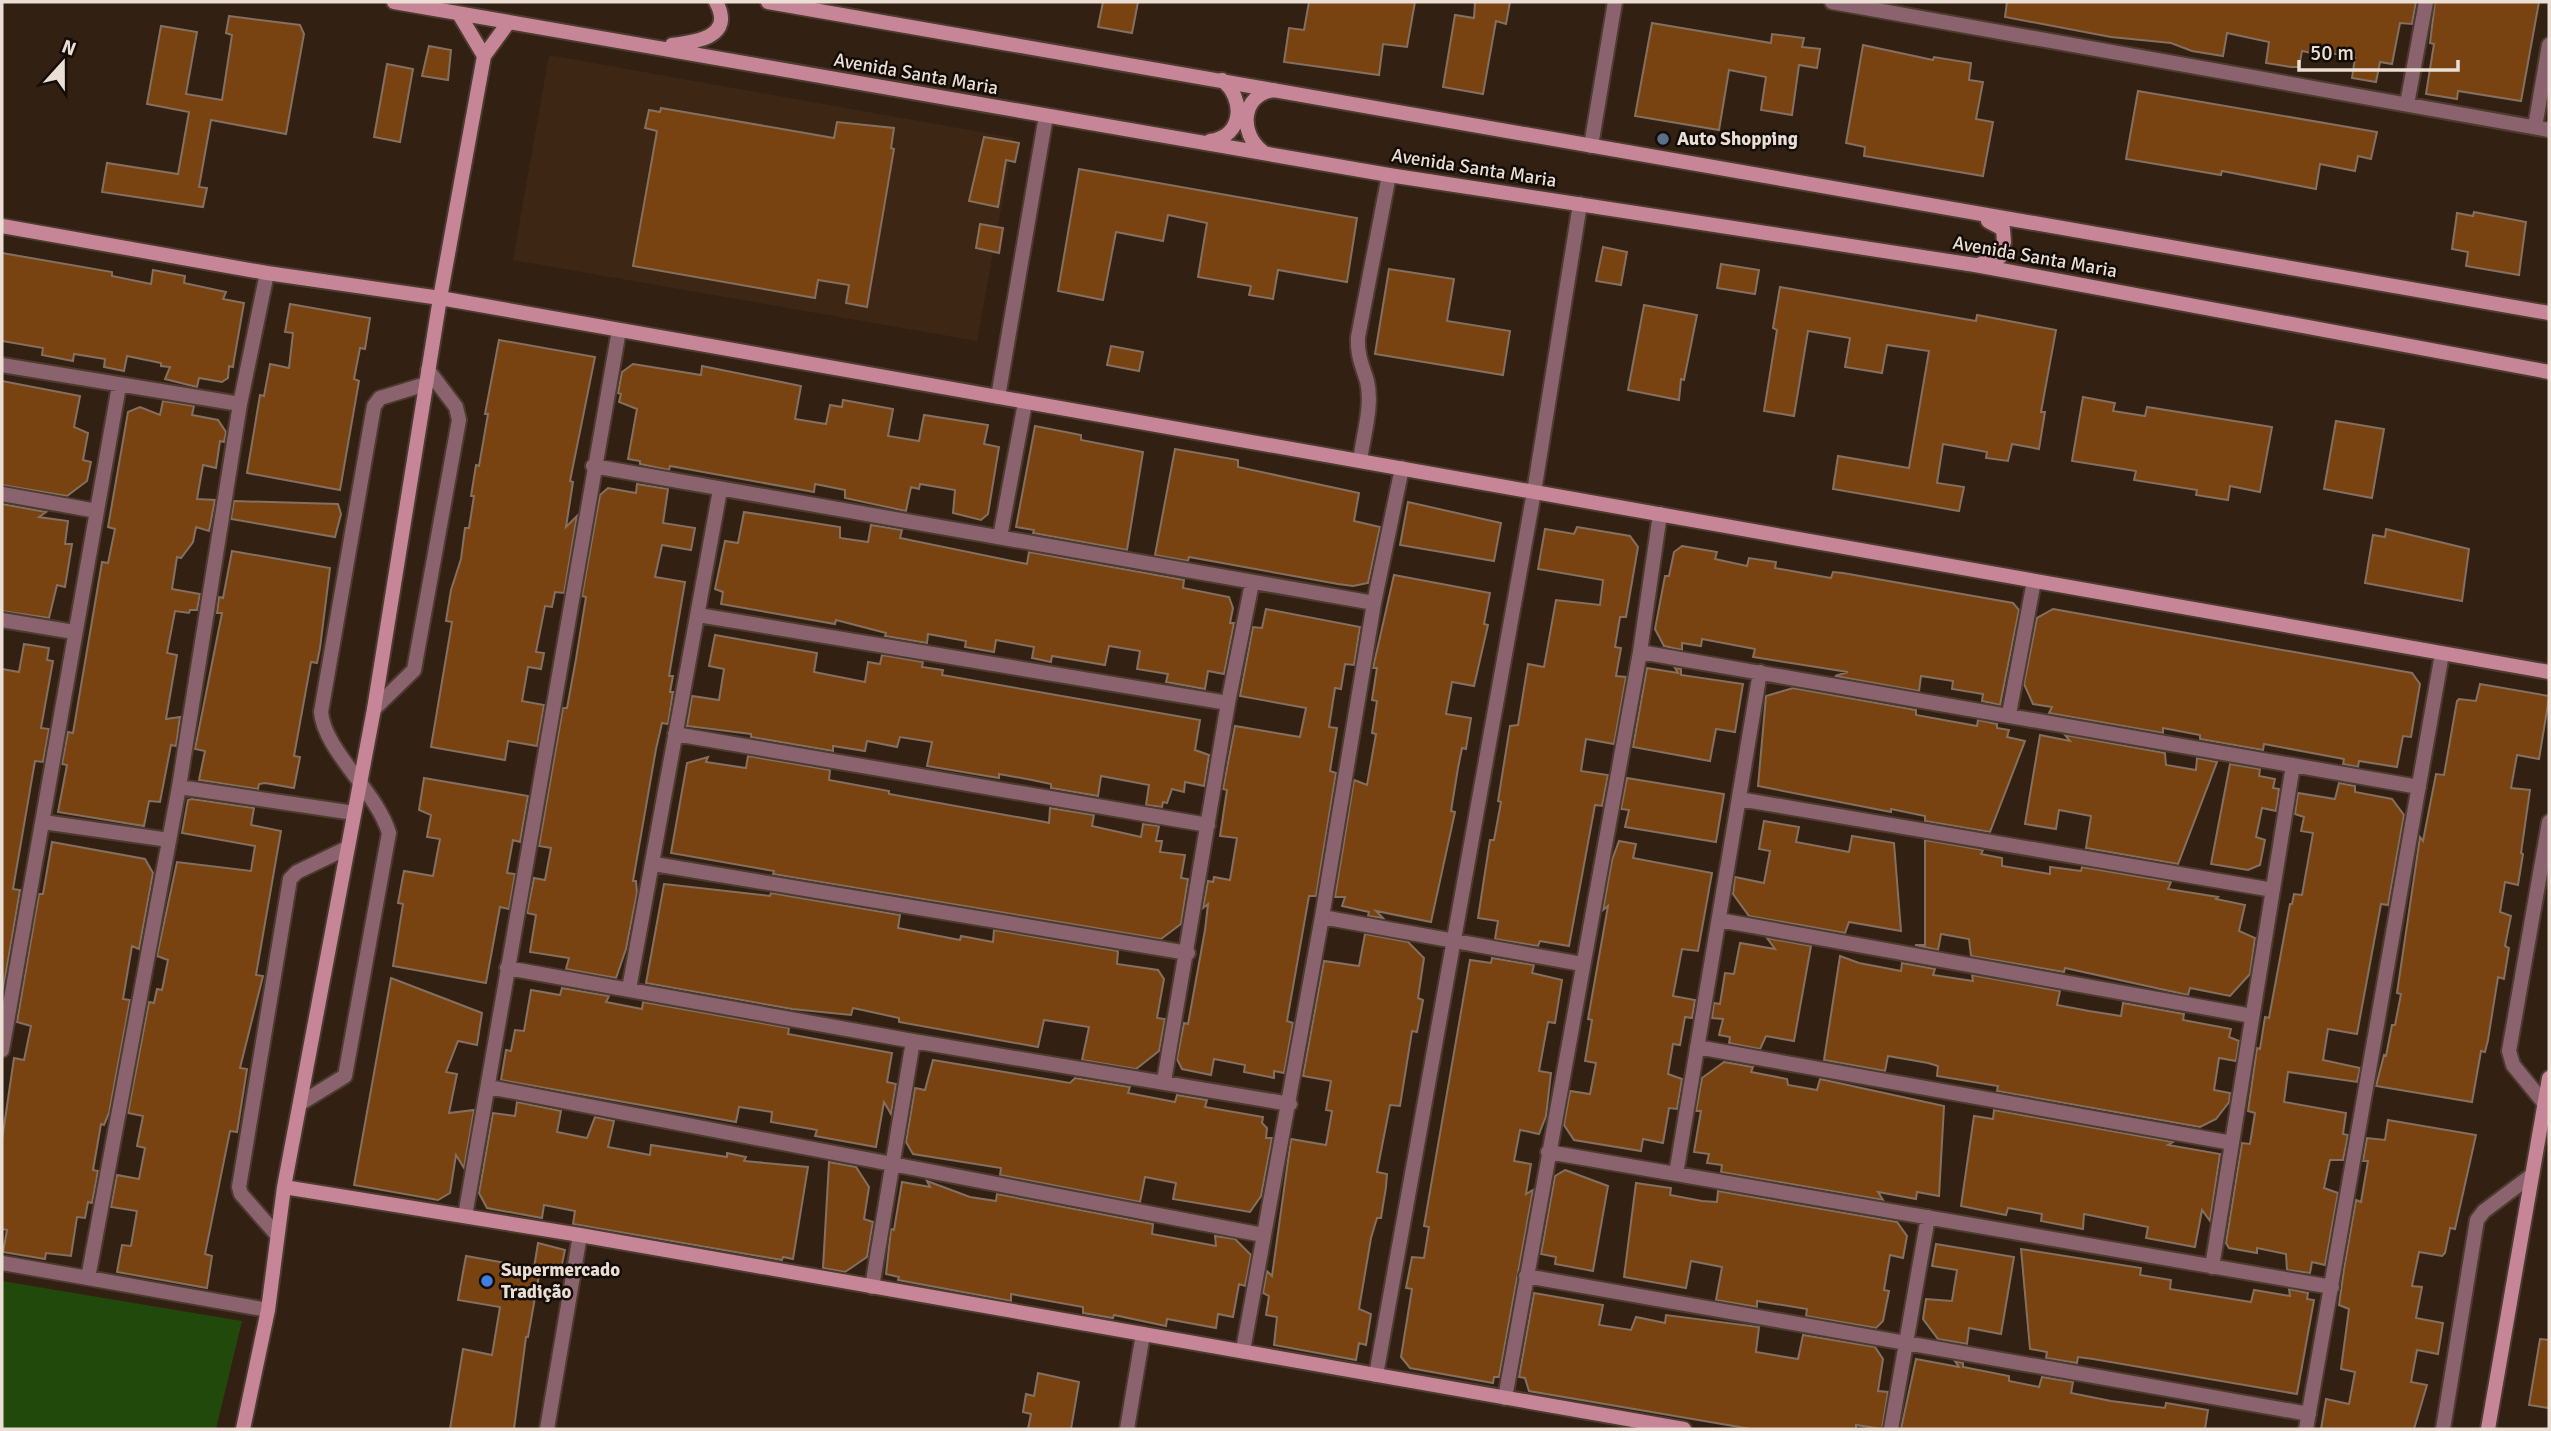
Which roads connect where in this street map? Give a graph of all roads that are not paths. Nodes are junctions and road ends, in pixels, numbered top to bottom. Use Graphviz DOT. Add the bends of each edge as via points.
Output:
graph roads {
  1 [pos="394,2"];
  2 [pos="716,2"];
  3 [pos="768,2"];
  4 [pos="1615,2"];
  5 [pos="1832,2"];
  6 [pos="2426,2"];
  7 [pos="1879,6"];
  8 [pos="459,14"];
  9 [pos="508,23"];
  10 [pos="2549,45"];
  11 [pos="653,47"];
  12 [pos="484,56"];
  13 [pos="1222,80"];
  14 [pos="1279,90"];
  15 [pos="2407,104"];
  16 [pos="1045,117"];
  17 [pos="2542,128"];
  18 [pos="1206,142"];
  19 [pos="1591,146"];
  20 [pos="1262,151"];
  21 [pos="1389,175"];
  22 [pos="1580,204"];
  23 [pos="1974,216"];
  24 [pos="2,226"];
  25 [pos="1975,265"];
  26 [pos="267,272"];
  27 [pos="440,298"];
  28 [pos="2549,313"];
  29 [pos="619,330"];
  30 [pos="2,365"];
  31 [pos="2549,372"];
  32 [pos="427,377"];
  33 [pos="119,386"];
  34 [pos="998,397"];
  35 [pos="1025,403"];
  36 [pos="240,404"];
  37 [pos="1360,461"];
  38 [pos="593,466"];
  39 [pos="1402,468"];
  40 [pos="720,490"];
  41 [pos="1534,492"];
  42 [pos="2,494"];
  43 [pos="97,511"];
  44 [pos="1660,514"];
  45 [pos="1000,537"];
  46 [pos="2034,580"];
  47 [pos="1252,583"];
  48 [pos="1374,603"];
  49 [pos="698,615"];
  50 [pos="2,620"];
  51 [pos="74,632"];
  52 [pos="1640,652"];
  53 [pos="2442,654"];
  54 [pos="1760,672"];
  55 [pos="2549,672"];
  56 [pos="1228,703"];
  57 [pos="374,709"];
  58 [pos="2009,714"];
  59 [pos="675,734"];
  60 [pos="2293,765"];
  61 [pos="360,782"];
  62 [pos="179,787"];
  63 [pos="2419,787"];
  64 [pos="1739,799"];
  65 [pos="354,813"];
  66 [pos="43,822"];
  67 [pos="2549,822"];
  68 [pos="1208,825"];
  69 [pos="169,840"];
  70 [pos="347,848"];
  71 [pos="654,863"];
  72 [pos="2273,890"];
  73 [pos="1322,917"];
  74 [pos="1718,920"];
  75 [pos="1452,940"];
  76 [pos="1188,953"];
  77 [pos="1582,964"];
  78 [pos="507,968"];
  79 [pos="629,989"];
  80 [pos="2252,1016"];
  81 [pos="913,1041"];
  82 [pos="1697,1047"];
  83 [pos="2,1050"];
  84 [pos="2549,1078"];
  85 [pos="1164,1081"];
  86 [pos="488,1087"];
  87 [pos="301,1102"];
  88 [pos="1290,1104"];
  89 [pos="2545,1104"];
  90 [pos="2544,1141"];
  91 [pos="2232,1143"];
  92 [pos="1548,1152"];
  93 [pos="892,1164"];
  94 [pos="1676,1174"];
  95 [pos="2532,1175"];
  96 [pos="284,1187"];
  97 [pos="465,1216"];
  98 [pos="1928,1217"];
  99 [pos="277,1235"];
  100 [pos="580,1235"];
  101 [pos="1263,1235"];
  102 [pos="2,1263"];
  103 [pos="2212,1267"];
  104 [pos="1526,1276"];
  105 [pos="88,1278"];
  106 [pos="872,1287"];
  107 [pos="2332,1287"];
  108 [pos="268,1310"];
  109 [pos="1143,1334"];
  110 [pos="1907,1343"];
  111 [pos="1243,1350"];
  112 [pos="1376,1375"];
  113 [pos="1505,1398"];
  114 [pos="2309,1414"];
  115 [pos="243,1429"];
  116 [pos="547,1429"];
  117 [pos="1127,1429"];
  118 [pos="1684,1429"];
  119 [pos="1891,1429"];
  120 [pos="2306,1429"];
  121 [pos="2443,1429"];
  122 [pos="2488,1429"];
  1 -- 8 [label="street, Avenida Santa Maria"];
  2 -- 11 [label="street" via="721,12 711,37"];
  3 -- 13 [label="street, Avenida Santa Maria"];
  4 -- 19 [label="street"];
  5 -- 7 [label="street"];
  6 -- 15 [label="street"];
  7 -- 15 [label="street"];
  8 -- 9 [label="street, Avenida Santa Maria"];
  8 -- 12 [label="street"];
  9 -- 11 [label="street, Avenida Santa Maria"];
  9 -- 12 [label="street"];
  10 -- 17 [label="street"];
  11 -- 16 [label="street, Avenida Santa Maria"];
  12 -- 27 [label="street"];
  13 -- 14 [label="street, Avenida Santa Maria"];
  13 -- 18 [label="street" via="1236,96 1238,117 1226,135"];
  14 -- 19 [label="street, Avenida Santa Maria"];
  14 -- 20 [label="street" via="1259,96 1246,114 1248,135"];
  15 -- 17 [label="street"];
  16 -- 18 [label="street, Avenida Santa Maria"];
  16 -- 34 [label="street"];
  18 -- 20 [label="street, Avenida Santa Maria"];
  19 -- 23 [label="street, Avenida Santa Maria"];
  20 -- 21 [label="street, Avenida Santa Maria"];
  21 -- 22 [label="street, Avenida Santa Maria"];
  21 -- 37 [label="street" via="1358,337 1368,403"];
  22 -- 25 [label="street, Avenida Santa Maria"];
  22 -- 41 [label="street"];
  23 -- 25 [label="street" via="1998,224 2004,242 2000,257"];
  23 -- 28 [label="street, Avenida Santa Maria"];
  24 -- 26 [label="street"];
  25 -- 31 [label="street, Avenida Santa Maria"];
  26 -- 27 [label="street"];
  26 -- 36 [label="street"];
  27 -- 29 [label="street"];
  27 -- 32 [label="street"];
  29 -- 34 [label="street"];
  29 -- 38 [label="street"];
  30 -- 33 [label="street"];
  32 -- 57 [label="street"];
  32 -- 57 [label="street" via="456,407 459,420 414,670"];
  32 -- 61 [label="street" via="380,398 374,406 321,712 326,732"];
  33 -- 36 [label="street"];
  33 -- 43 [label="street"];
  34 -- 35 [label="street"];
  35 -- 37 [label="street"];
  35 -- 45 [label="street"];
  36 -- 62 [label="street"];
  37 -- 39 [label="street"];
  38 -- 40 [label="street"];
  38 -- 78 [label="street"];
  39 -- 41 [label="street"];
  39 -- 48 [label="street"];
  40 -- 45 [label="street"];
  40 -- 49 [label="street"];
  41 -- 44 [label="street"];
  41 -- 75 [label="street"];
  42 -- 43 [label="street"];
  43 -- 51 [label="street"];
  44 -- 46 [label="street"];
  44 -- 52 [label="street"];
  45 -- 47 [label="street"];
  46 -- 53 [label="street"];
  46 -- 58 [label="street"];
  47 -- 48 [label="street"];
  47 -- 56 [label="street"];
  48 -- 73 [label="street"];
  49 -- 56 [label="street"];
  49 -- 59 [label="street"];
  50 -- 51 [label="street"];
  51 -- 66 [label="street"];
  52 -- 54 [label="street"];
  52 -- 77 [label="street"];
  53 -- 55 [label="street"];
  53 -- 63 [label="street"];
  54 -- 58 [label="street"];
  54 -- 64 [label="street"];
  56 -- 68 [label="street"];
  57 -- 61 [label="street"];
  58 -- 60 [label="street"];
  59 -- 68 [label="street"];
  59 -- 71 [label="street"];
  60 -- 63 [label="street"];
  60 -- 72 [label="street"];
  61 -- 65 [label="street"];
  61 -- 87 [label="street" via="389,833 345,1076"];
  62 -- 65 [label="street"];
  62 -- 69 [label="street"];
  63 -- 107 [label="street"];
  64 -- 72 [label="street"];
  64 -- 74 [label="street"];
  65 -- 70 [label="street"];
  66 -- 69 [label="street"];
  66 -- 83 [label="street"];
  67 -- 89 [label="street" via="2509,1051 2514,1065"];
  68 -- 76 [label="street"];
  69 -- 105 [label="street"];
  70 -- 87 [label="street"];
  70 -- 99 [label="street" via="290,879 239,1188"];
  71 -- 76 [label="street"];
  71 -- 79 [label="street"];
  72 -- 80 [label="street"];
  73 -- 75 [label="street"];
  73 -- 88 [label="street"];
  74 -- 80 [label="street"];
  74 -- 82 [label="street"];
  75 -- 77 [label="street"];
  75 -- 112 [label="street"];
  76 -- 85 [label="street"];
  77 -- 92 [label="street"];
  78 -- 79 [label="street"];
  78 -- 86 [label="street"];
  79 -- 81 [label="street"];
  80 -- 91 [label="street"];
  81 -- 85 [label="street"];
  81 -- 93 [label="street"];
  82 -- 91 [label="street"];
  82 -- 94 [label="street"];
  84 -- 89 [label="street"];
  85 -- 88 [label="street"];
  86 -- 93 [label="street"];
  86 -- 97 [label="street"];
  87 -- 96 [label="street"];
  88 -- 101 [label="street"];
  89 -- 90 [label="street"];
  90 -- 95 [label="street"];
  91 -- 103 [label="street"];
  92 -- 94 [label="street"];
  92 -- 104 [label="street"];
  93 -- 101 [label="street"];
  93 -- 106 [label="street"];
  94 -- 98 [label="street"];
  95 -- 121 [label="street" via="2477,1220"];
  95 -- 122 [label="street"];
  96 -- 97 [label="street"];
  96 -- 99 [label="street"];
  97 -- 100 [label="street"];
  98 -- 103 [label="street"];
  98 -- 110 [label="street"];
  99 -- 108 [label="street"];
  100 -- 106 [label="street"];
  100 -- 116 [label="street"];
  101 -- 111 [label="street"];
  102 -- 105 [label="street"];
  103 -- 107 [label="street"];
  104 -- 110 [label="street"];
  104 -- 113 [label="street"];
  105 -- 108 [label="street"];
  106 -- 109 [label="street"];
  107 -- 114 [label="street"];
  108 -- 115 [label="street"];
  109 -- 111 [label="street"];
  109 -- 117 [label="street"];
  110 -- 114 [label="street"];
  110 -- 119 [label="street"];
  111 -- 112 [label="street"];
  112 -- 113 [label="street"];
  113 -- 118 [label="street"];
  114 -- 120 [label="street"];
}
